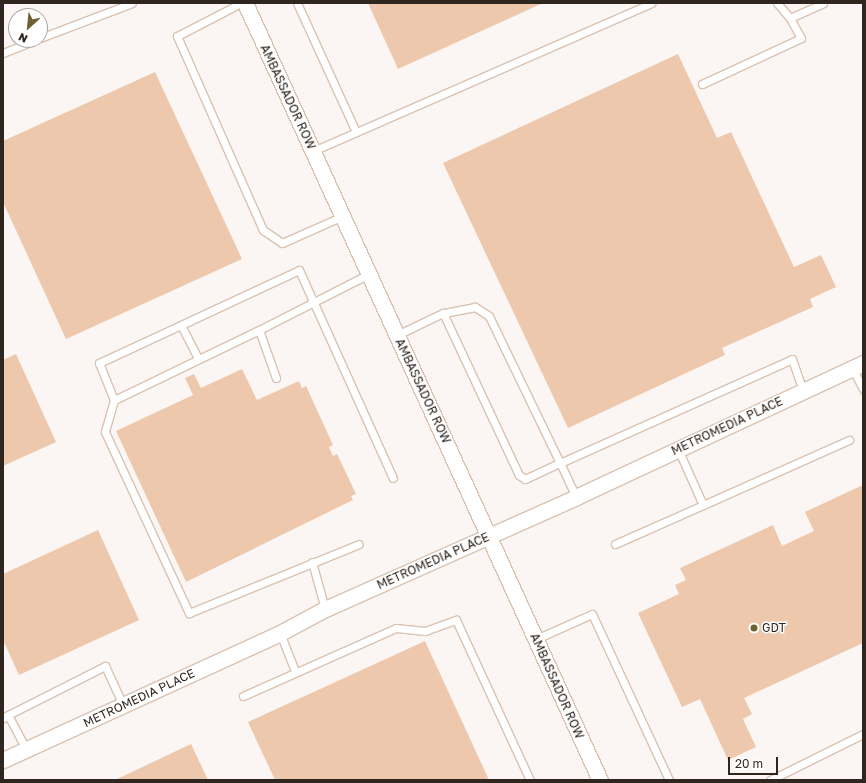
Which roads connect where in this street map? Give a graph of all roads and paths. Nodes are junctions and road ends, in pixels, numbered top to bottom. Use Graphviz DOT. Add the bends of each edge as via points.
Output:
graph roads {
  1 [pos="132,3"];
  2 [pos="241,3"];
  3 [pos="245,3"];
  4 [pos="297,3"];
  5 [pos="651,3"];
  6 [pos="777,3"];
  7 [pos="823,3"];
  8 [pos="790,18"];
  9 [pos="48,35"];
  10 [pos="16,48"];
  11 [pos="3,53"];
  12 [pos="702,84"];
  13 [pos="356,132"];
  14 [pos="313,151"];
  15 [pos="343,216"];
  16 [pos="370,274"];
  17 [pos="311,303"];
  18 [pos="443,313"];
  19 [pos="181,325"];
  20 [pos="259,330"];
  21 [pos="397,336"];
  22 [pos="198,359"];
  23 [pos="858,366"];
  24 [pos="276,378"];
  25 [pos="863,389"];
  26 [pos="803,391"];
  27 [pos="114,400"];
  28 [pos="849,440"];
  29 [pos="678,449"];
  30 [pos="560,463"];
  31 [pos="393,478"];
  32 [pos="576,497"];
  33 [pos="703,505"];
  34 [pos="490,536"];
  35 [pos="359,544"];
  36 [pos="615,544"];
  37 [pos="312,562"];
  38 [pos="325,609"];
  39 [pos="280,633"];
  40 [pos="536,639"];
  41 [pos="295,671"];
  42 [pos="243,696"];
  43 [pos="123,705"];
  44 [pos="6,716"];
  45 [pos="863,734"];
  46 [pos="26,750"];
  47 [pos="3,760"];
  48 [pos="530,780"];
  49 [pos="600,780"];
  50 [pos="670,780"];
  51 [pos="770,780"];
  1 -- 9 [label="lane"];
  2 -- 15 [label="lane" via="177,36 263,230 282,243"];
  3 -- 14 [label="street, AMBASSADOR ROW"];
  4 -- 13 [label="lane"];
  5 -- 13 [label="lane"];
  6 -- 8 [label="lane"];
  7 -- 8 [label="lane"];
  8 -- 12 [label="lane" via="801,38"];
  10 -- 11 [label="lane"];
  13 -- 14 [label="lane"];
  14 -- 15 [label="street, AMBASSADOR ROW"];
  15 -- 16 [label="street, AMBASSADOR ROW"];
  16 -- 17 [label="lane"];
  16 -- 21 [label="street, AMBASSADOR ROW"];
  17 -- 19 [label="lane" via="298,270"];
  17 -- 20 [label="lane"];
  17 -- 31 [label="lane"];
  18 -- 21 [label="lane"];
  18 -- 30 [label="lane" via="474,307 489,316"];
  18 -- 30 [label="lane" via="519,475 525,480"];
  19 -- 22 [label="lane"];
  19 -- 27 [label="lane" via="99,364"];
  20 -- 22 [label="lane"];
  20 -- 24 [label="lane"];
  21 -- 34 [label="street, AMBASSADOR ROW"];
  22 -- 27 [label="lane"];
  23 -- 25 [label="lane"];
  23 -- 26 [label="street, METROMEDIA PLACE"];
  26 -- 29 [label="street, METROMEDIA PLACE"];
  26 -- 30 [label="lane" via="792,359"];
  27 -- 37 [label="lane" via="105,432 189,613"];
  28 -- 33 [label="lane"];
  29 -- 32 [label="street, METROMEDIA PLACE"];
  29 -- 33 [label="lane"];
  30 -- 32 [label="lane"];
  32 -- 34 [label="street, METROMEDIA PLACE"];
  33 -- 36 [label="lane"];
  34 -- 38 [label="street, METROMEDIA PLACE"];
  34 -- 40 [label="street, AMBASSADOR ROW"];
  35 -- 37 [label="lane"];
  37 -- 38 [label="lane"];
  38 -- 39 [label="street, METROMEDIA PLACE"];
  39 -- 41 [label="lane"];
  39 -- 43 [label="street, METROMEDIA PLACE"];
  40 -- 49 [label="street, AMBASSADOR ROW"];
  40 -- 50 [label="lane" via="592,614"];
  41 -- 42 [label="lane"];
  41 -- 48 [label="lane" via="396,628 426,631 456,620"];
  43 -- 44 [label="lane" via="105,666"];
  43 -- 46 [label="street, METROMEDIA PLACE"];
  44 -- 46 [label="lane"];
  45 -- 51 [label="lane"];
  46 -- 47 [label="street, METROMEDIA PLACE"];
}
